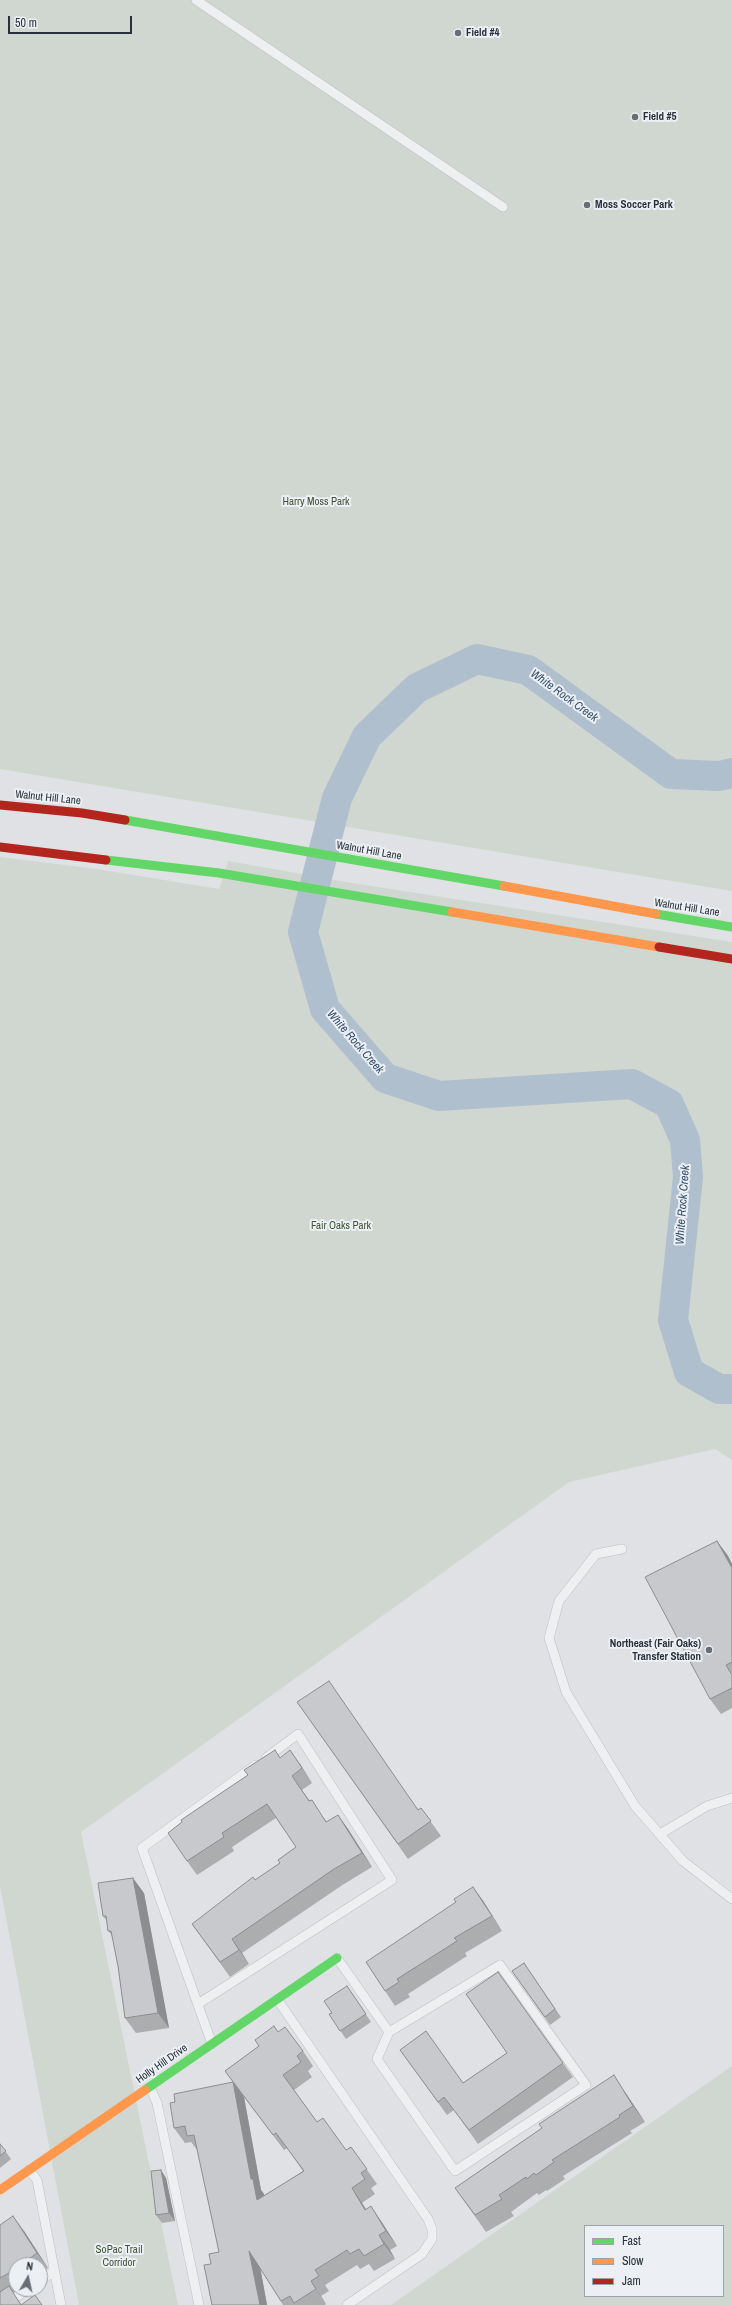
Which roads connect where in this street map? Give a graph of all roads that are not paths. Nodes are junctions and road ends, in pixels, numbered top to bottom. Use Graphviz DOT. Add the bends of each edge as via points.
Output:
graph roads {
  1 [pos="196,0"];
  2 [pos="503,207"];
  3 [pos="0,805"];
  4 [pos="0,847"];
  5 [pos="732,927"];
  6 [pos="732,959"];
  7 [pos="622,1549"];
  8 [pos="732,1798"];
  9 [pos="660,1834"];
  10 [pos="732,1899"];
  11 [pos="336,1958"];
  12 [pos="276,1998"];
  13 [pos="198,2004"];
  14 [pos="389,2032"];
  15 [pos="212,2044"];
  16 [pos="150,2087"];
  17 [pos="30,2170"];
  18 [pos="0,2190"];
  19 [pos="54,2271"];
  20 [pos="48,2275"];
  21 [pos="16,2297"];
  22 [pos="4,2305"];
  23 [pos="61,2305"];
  24 [pos="199,2305"];
  25 [pos="346,2305"];
  1 -- 2 [label="lane"];
  3 -- 5 [label="main road, Walnut Hill Lane" via="82,814 226,837"];
  4 -- 6 [label="main road" via="219,873"];
  7 -- 9 [label="lane" via="596,1554 559,1601 549,1638 566,1692 635,1806"];
  8 -- 9 [label="lane" via="707,1806"];
  9 -- 10 [label="lane" via="683,1861"];
  11 -- 12 [label="main road, Holly Hill Drive"];
  11 -- 14 [label="lane"];
  12 -- 15 [label="main road, Holly Hill Drive"];
  12 -- 25 [label="lane" via="428,2219 432,2229 432,2239 422,2254"];
  13 -- 13 [label="lane" via="142,1848 298,1734 392,1880"];
  13 -- 15 [label="lane"];
  14 -- 14 [label="lane" via="377,2059 455,2171 586,2085 500,1965"];
  15 -- 16 [label="main road, Holly Hill Drive"];
  16 -- 17 [label="main road, Holly Hill Drive"];
  16 -- 24 [label="lane" via="157,2103"];
  17 -- 18 [label="main road, Holly Hill Drive"];
  17 -- 19 [label="lane" via="37,2180"];
  19 -- 20 [label="lane"];
  19 -- 23 [label="lane"];
  21 -- 22 [label="lane"];
}
